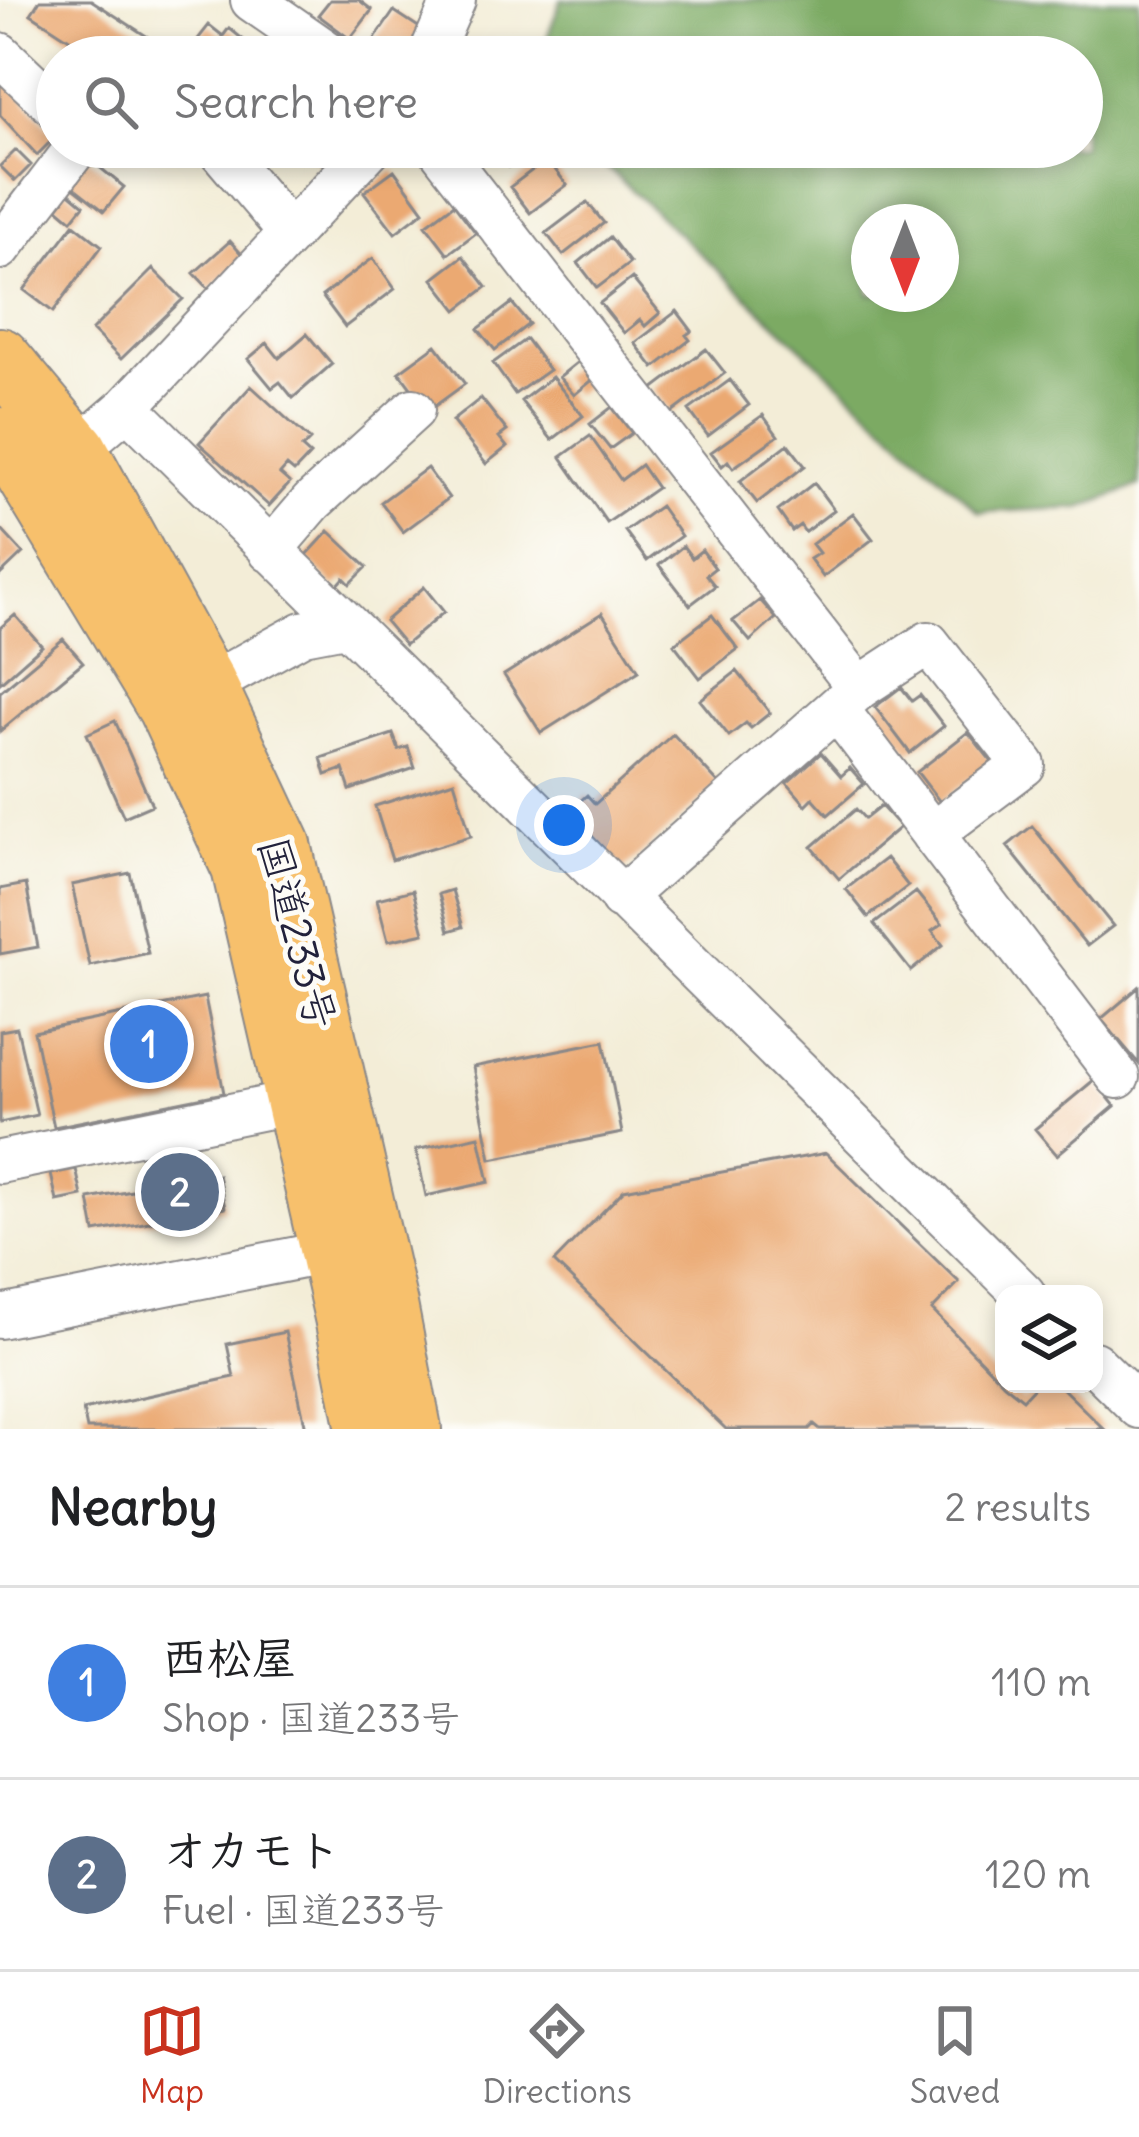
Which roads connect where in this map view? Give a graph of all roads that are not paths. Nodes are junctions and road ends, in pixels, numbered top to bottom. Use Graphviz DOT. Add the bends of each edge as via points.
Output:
graph roads {
  1 [pos="252,0"];
  2 [pos="454,0"];
  3 [pos="304,36"];
  4 [pos="438,36"];
  5 [pos="0,54"];
  6 [pos="36,88"];
  7 [pos="61,168"];
  8 [pos="235,168"];
  9 [pos="351,168"];
  10 [pos="454,168"];
  11 [pos="290,233"];
  12 [pos="0,248"];
  13 [pos="0,358"];
  14 [pos="127,407"];
  15 [pos="413,410"];
  16 [pos="77,450"];
  17 [pos="6,459"];
  18 [pos="270,551"];
  19 [pos="345,625"];
  20 [pos="187,697"];
  21 [pos="848,699"];
  22 [pos="932,834"];
  23 [pos="621,898"];
  24 [pos="1118,1077"];
  25 [pos="294,1102"];
  26 [pos="0,1162"];
  27 [pos="351,1247"];
  28 [pos="1015,1285"];
  29 [pos="0,1317"];
  30 [pos="1103,1372"];
  31 [pos="1139,1407"];
  32 [pos="367,1429"];
  33 [pos="411,1429"];
  1 -- 3 [label="street"];
  2 -- 4 [label="street"];
  5 -- 6 [label="street"];
  7 -- 12 [label="street"];
  8 -- 11 [label="street"];
  9 -- 11 [label="street"];
  10 -- 21 [label="street"];
  11 -- 14 [label="street"];
  13 -- 16 [label="highway, 国道233号"];
  14 -- 16 [label="street"];
  14 -- 18 [label="street"];
  15 -- 18 [label="street"];
  16 -- 17 [label="street"];
  16 -- 20 [label="highway, 国道233号"];
  17 -- 20 [label="highway, 国道233号"];
  18 -- 19 [label="street"];
  19 -- 20 [label="street" via="303,633"];
  19 -- 23 [label="street"];
  20 -- 25 [label="highway, 国道233号" via="242,868"];
  20 -- 27 [label="highway, 国道233号" via="281,845"];
  21 -- 22 [label="street"];
  21 -- 22 [label="street" via="928,643 1024,765"];
  21 -- 23 [label="street"];
  22 -- 24 [label="street"];
  23 -- 28 [label="street"];
  25 -- 26 [label="street"];
  25 -- 27 [label="highway, 国道233号"];
  27 -- 29 [label="street"];
  27 -- 32 [label="highway, 国道233号"];
  27 -- 33 [label="highway, 国道233号"];
  30 -- 31 [label="street"];
}
